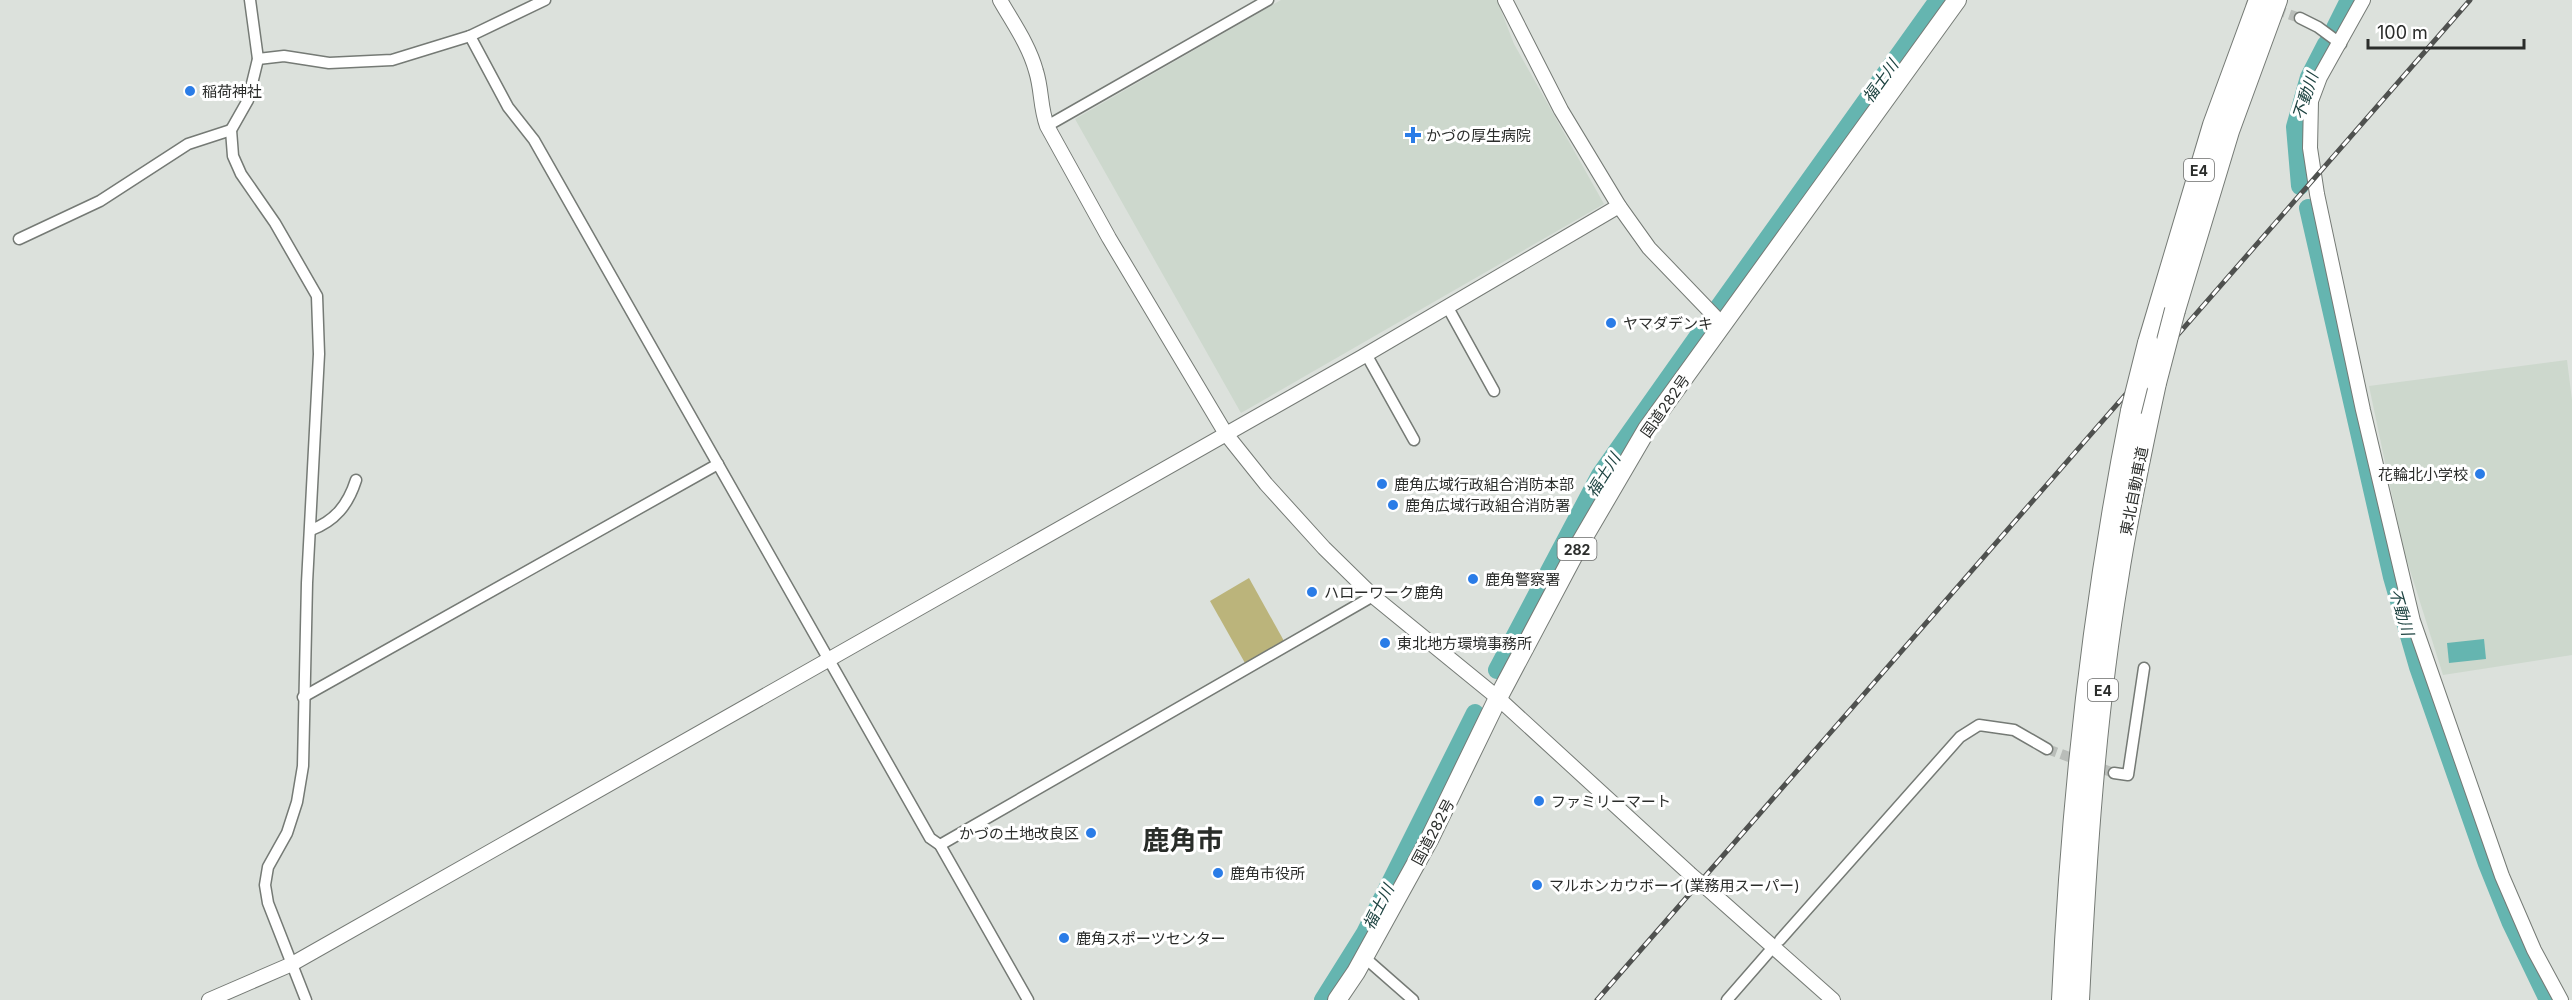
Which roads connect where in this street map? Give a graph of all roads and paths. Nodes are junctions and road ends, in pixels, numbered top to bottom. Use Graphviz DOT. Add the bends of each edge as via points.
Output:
graph roads {
  1 [pos="250,0"];
  2 [pos="1000,0"];
  3 [pos="1268,0"];
  4 [pos="1505,0"];
  5 [pos="1957,0"];
  6 [pos="2259,0"];
  7 [pos="2277,0"];
  8 [pos="2363,0"];
  9 [pos="538,2"];
  10 [pos="2300,18"];
  11 [pos="470,36"];
  12 [pos="2341,44"];
  13 [pos="258,59"];
  14 [pos="1047,126"];
  15 [pos="231,130"];
  16 [pos="1619,206"];
  17 [pos="19,239"];
  18 [pos="1447,306"];
  19 [pos="1723,325"];
  20 [pos="1366,354"];
  21 [pos="1494,391"];
  22 [pos="1226,434"];
  23 [pos="1414,440"];
  24 [pos="718,464"];
  25 [pos="356,480"];
  26 [pos="310,530"];
  27 [pos="1373,596"];
  28 [pos="830,659"];
  29 [pos="2144,668"];
  30 [pos="303,697"];
  31 [pos="1498,698"];
  32 [pos="2047,748"];
  33 [pos="2114,773"];
  34 [pos="940,846"];
  35 [pos="1780,940"];
  36 [pos="1768,953"];
  37 [pos="1364,957"];
  38 [pos="292,964"];
  39 [pos="209,1000"];
  40 [pos="306,1000"];
  41 [pos="1028,1000"];
  42 [pos="1337,1000"];
  43 [pos="1413,1000"];
  44 [pos="1727,1000"];
  45 [pos="1833,1000"];
  46 [pos="2062,1000"];
  47 [pos="2079,1000"];
  48 [pos="2561,1000"];
  1 -- 13 [label="street"];
  2 -- 14 [label="street" via="1030,53"];
  3 -- 14 [label="street"];
  4 -- 16 [label="street" via="1561,110"];
  5 -- 19 [label="highway, 国道282号 / 282"];
  6 -- 46 [label="highway, 東北自動車道 / E4, bridge" via="2213,125 2148,343 2115,496 2089,663 2073,824"];
  7 -- 47 [label="highway, 東北自動車道 / E4, bridge" via="2229,131 2175,310 2131,499 2106,666 2090,824"];
  8 -- 12 [label="street"];
  9 -- 11 [label="street"];
  10 -- 12 [label="street"];
  11 -- 13 [label="street" via="392,60 328,63 284,56"];
  11 -- 24 [label="street" via="508,107 534,140"];
  12 -- 48 [label="street" via="2320,77 2311,101 2310,148 2319,206 2391,532 2416,631 2502,876"];
  13 -- 15 [label="street" via="248,100"];
  14 -- 22 [label="street"];
  15 -- 17 [label="street" via="188,144 100,201"];
  15 -- 26 [label="street" via="233,156 241,174 317,296 319,354"];
  16 -- 18 [label="street"];
  16 -- 19 [label="street" via="1649,248"];
  18 -- 20 [label="street"];
  18 -- 21 [label="street"];
  19 -- 31 [label="highway, 国道282号 / 282" via="1647,429 1606,496"];
  20 -- 22 [label="street"];
  20 -- 23 [label="street"];
  22 -- 27 [label="street" via="1316,540"];
  22 -- 28 [label="street"];
  24 -- 28 [label="street"];
  24 -- 30 [label="street"];
  25 -- 26 [label="street" via="344,507 327,523"];
  26 -- 30 [label="street"];
  27 -- 31 [label="street"];
  27 -- 34 [label="street"];
  28 -- 34 [label="street" via="930,838"];
  28 -- 38 [label="street"];
  29 -- 33 [label="street" via="2128,775"];
  30 -- 38 [label="street" via="303,766 297,802 287,833 268,867 266,885 268,903"];
  31 -- 37 [label="highway, 国道282号 / 282" via="1430,838"];
  31 -- 45 [label="street, bridge"];
  32 -- 35 [label="street" via="2014,730 1979,725 1960,737"];
  34 -- 41 [label="street"];
  36 -- 44 [label="street"];
  37 -- 42 [label="highway, 国道282号 / 282"];
  37 -- 43 [label="street"];
  38 -- 39 [label="street"];
  38 -- 40 [label="street"];
}
